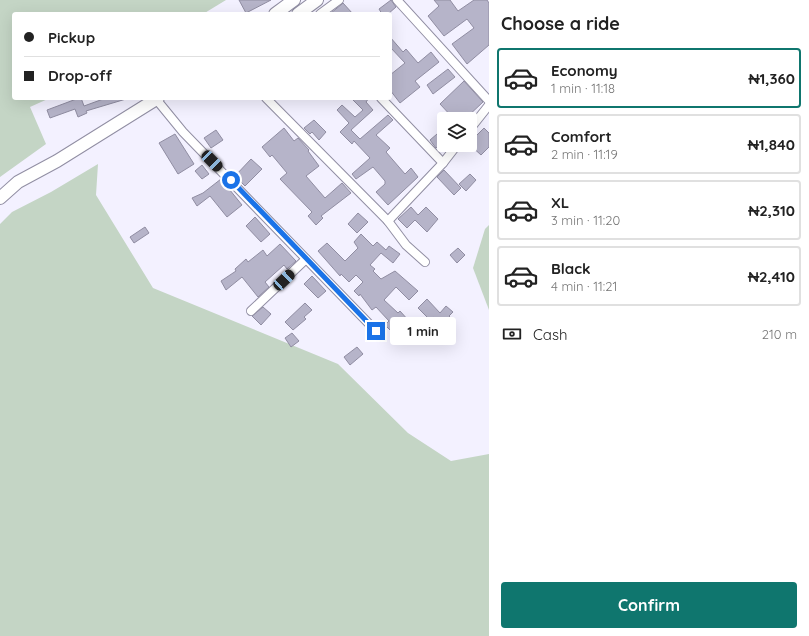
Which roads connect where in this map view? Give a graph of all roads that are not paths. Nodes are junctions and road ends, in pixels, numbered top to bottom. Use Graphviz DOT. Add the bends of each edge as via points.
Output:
graph roads {
  1 [pos="294,0"];
  2 [pos="316,0"];
  3 [pos="339,0"];
  4 [pos="397,0"];
  5 [pos="278,12"];
  6 [pos="303,12"];
  7 [pos="323,12"];
  8 [pos="155,100"];
  9 [pos="158,100"];
  10 [pos="268,100"];
  11 [pos="383,100"];
  12 [pos="489,101"];
  13 [pos="489,105"];
  14 [pos="477,120"];
  15 [pos="452,152"];
  16 [pos="443,163"];
  17 [pos="0,198"];
  18 [pos="388,221"];
  19 [pos="306,259"];
  20 [pos="425,262"];
  21 [pos="251,311"];
  22 [pos="376,331"];
  1 -- 5 [label="street"];
  2 -- 6 [label="street"];
  3 -- 7 [label="street"];
  4 -- 12 [label="street"];
  8 -- 17 [label="street" via="18,182"];
  9 -- 19 [label="street" via="183,132"];
  10 -- 18 [label="street"];
  11 -- 16 [label="street"];
  13 -- 14 [label="street"];
  15 -- 16 [label="street"];
  16 -- 18 [label="street"];
  18 -- 20 [label="street" via="406,245"];
  19 -- 21 [label="street"];
  19 -- 22 [label="street"];
}
